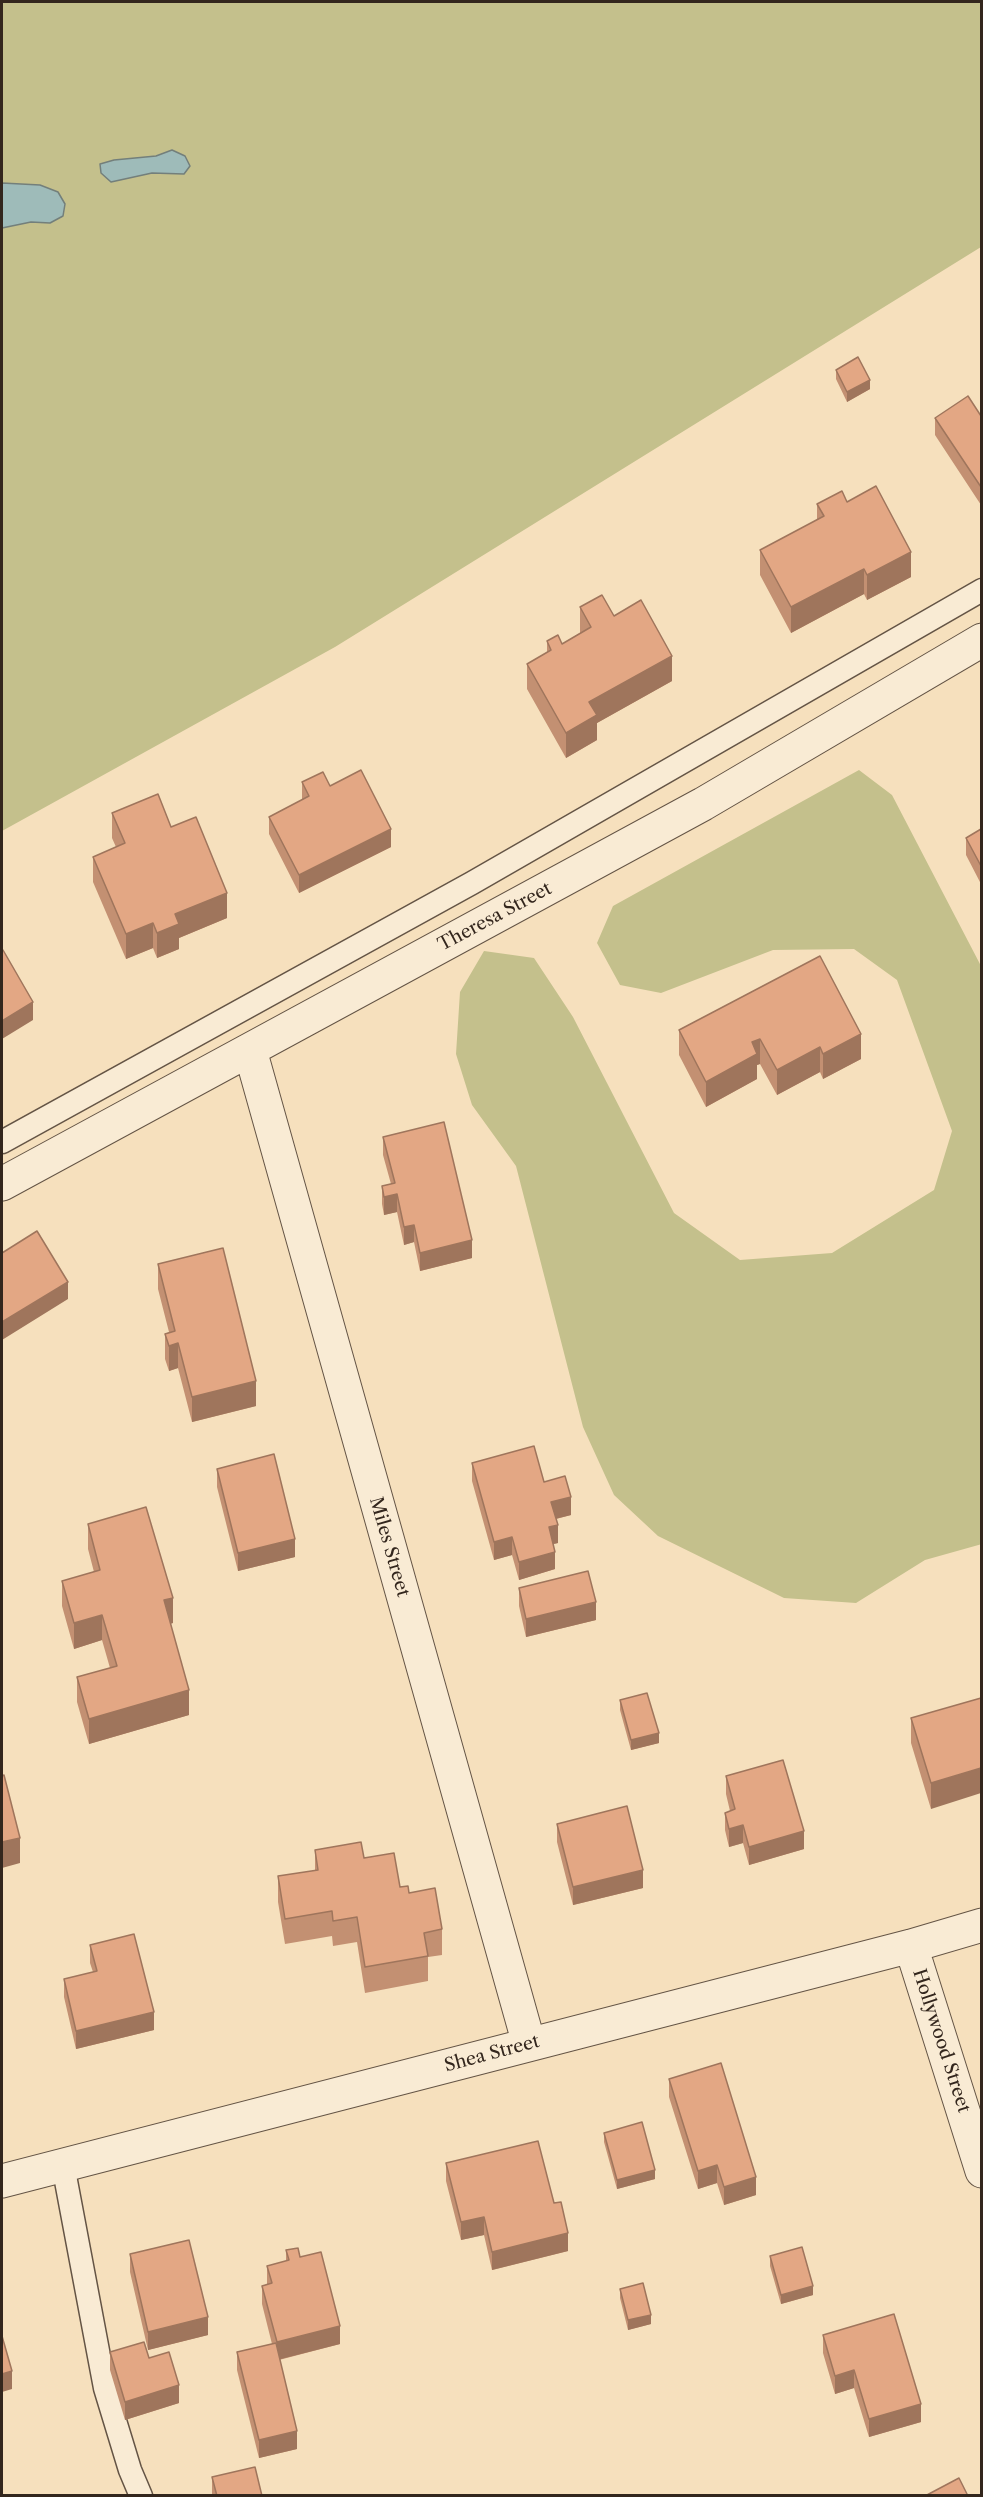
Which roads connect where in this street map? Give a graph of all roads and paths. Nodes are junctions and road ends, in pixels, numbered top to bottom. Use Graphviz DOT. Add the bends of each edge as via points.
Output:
graph roads {
  1 [pos="981,590"];
  2 [pos="981,640"];
  3 [pos="250,1050"];
  4 [pos="2,1142"];
  5 [pos="2,1184"];
  6 [pos="981,1925"];
  7 [pos="911,1946"];
  8 [pos="529,2044"];
  9 [pos="63,2165"];
  10 [pos="981,2171"];
  11 [pos="2,2181"];
  12 [pos="141,2496"];
  1 -- 4 [label="lane" via="472,883"];
  2 -- 3 [label="street, Theresa Street" via="703,804"];
  3 -- 5 [label="street, Theresa Street"];
  3 -- 8 [label="street, Miles Street"];
  6 -- 7 [label="street, Shea Street"];
  7 -- 8 [label="street, Shea Street"];
  7 -- 10 [label="street, Hollywood Street"];
  8 -- 9 [label="street, Shea Street"];
  9 -- 11 [label="street, Shea Street"];
  9 -- 12 [label="lane" via="105,2388"];
}
